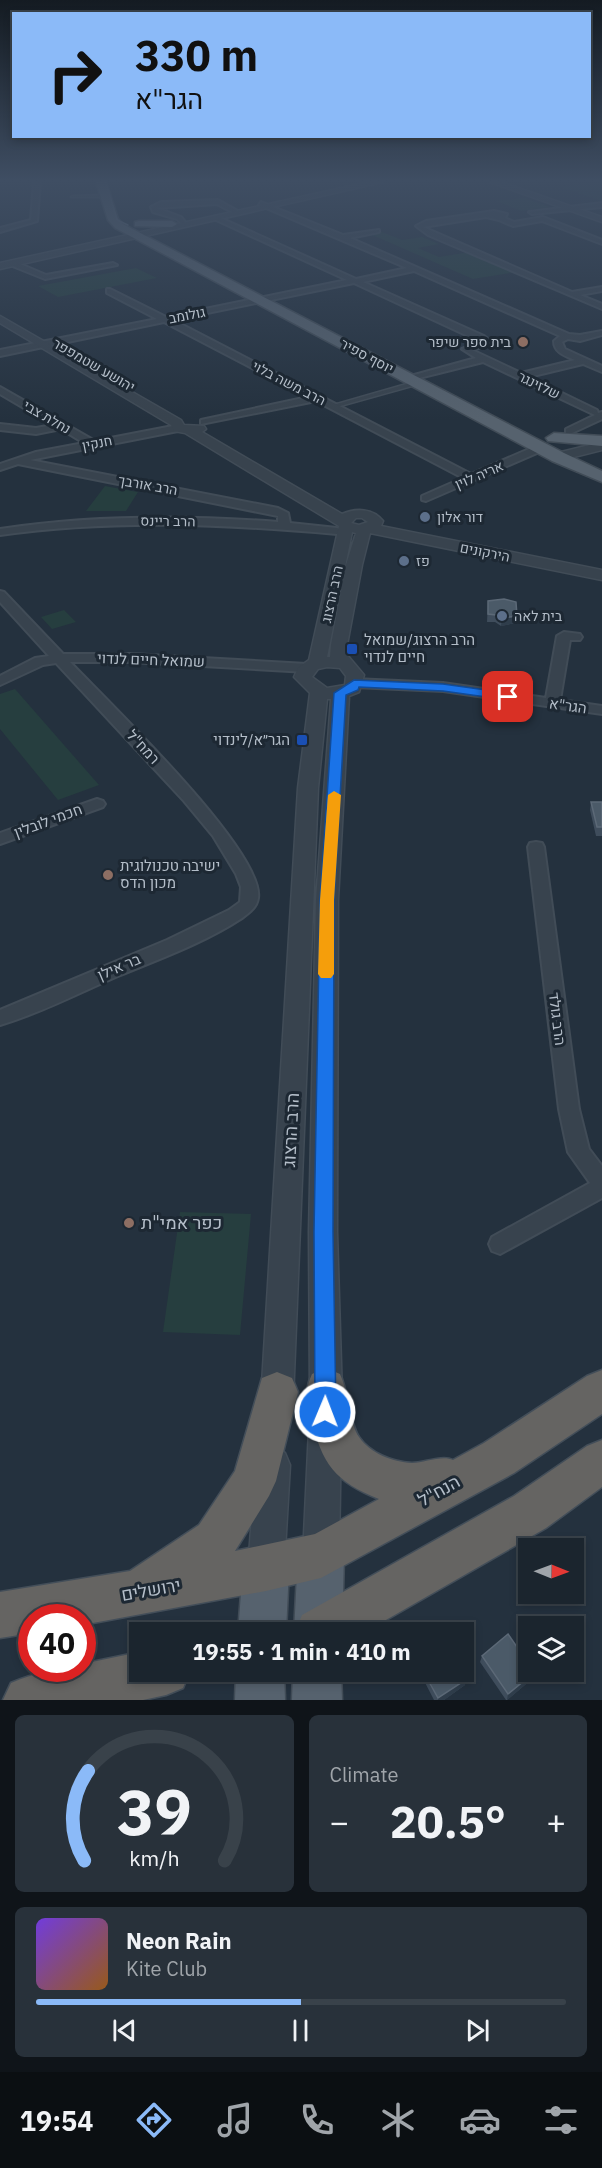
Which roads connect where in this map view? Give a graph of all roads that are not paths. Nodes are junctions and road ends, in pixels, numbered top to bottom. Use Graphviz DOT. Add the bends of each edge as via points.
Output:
graph roads {
  1 [pos="20,261"];
  2 [pos="198,261"];
  3 [pos="312,261"];
  4 [pos="397,261"];
  5 [pos="495,261"];
  6 [pos="13,263"];
  7 [pos="0,264"];
  8 [pos="113,265"];
  9 [pos="414,269"];
  10 [pos="356,281"];
  11 [pos="602,289"];
  12 [pos="110,291"];
  13 [pos="572,294"];
  14 [pos="268,299"];
  15 [pos="602,307"];
  16 [pos="0,311"];
  17 [pos="0,320"];
  18 [pos="164,320"];
  19 [pos="602,333"];
  20 [pos="567,336"];
  21 [pos="48,343"];
  22 [pos="0,353"];
  23 [pos="484,359"];
  24 [pos="583,361"];
  25 [pos="602,369"];
  26 [pos="521,376"];
  27 [pos="418,379"];
  28 [pos="0,390"];
  29 [pos="318,398"];
  30 [pos="333,406"];
  31 [pos="598,414"];
  32 [pos="204,424"];
  33 [pos="183,425"];
  34 [pos="63,426"];
  35 [pos="0,427"];
  36 [pos="549,442"];
  37 [pos="602,443"];
  38 [pos="93,444"];
  39 [pos="581,451"];
  40 [pos="558,457"];
  41 [pos="17,461"];
  42 [pos="602,461"];
  43 [pos="0,467"];
  44 [pos="467,476"];
  45 [pos="602,477"];
  46 [pos="426,498"];
  47 [pos="356,514"];
  48 [pos="369,525"];
  49 [pos="284,526"];
  50 [pos="0,532"];
  51 [pos="346,532"];
  52 [pos="396,534"];
  53 [pos="602,568"];
  54 [pos="602,575"];
  55 [pos="0,595"];
  56 [pos="575,637"];
  57 [pos="61,658"];
  58 [pos="132,658"];
  59 [pos="344,663"];
  60 [pos="312,665"];
  61 [pos="82,680"];
  62 [pos="0,681"];
  63 [pos="338,689"];
  64 [pos="552,703"];
  65 [pos="602,710"];
  66 [pos="97,804"];
  67 [pos="0,839"];
  68 [pos="536,847"];
  69 [pos="237,914"];
  70 [pos="0,1018"];
  71 [pos="602,1182"];
  72 [pos="602,1187"];
  73 [pos="500,1244"];
  74 [pos="326,1388"];
  75 [pos="602,1390"];
  76 [pos="277,1392"];
  77 [pos="499,1458"];
  78 [pos="602,1461"];
  79 [pos="321,1555"];
  80 [pos="266,1569"];
  81 [pos="135,1593"];
  82 [pos="0,1615"];
  83 [pos="263,1622"];
  84 [pos="319,1622"];
  85 [pos="337,1622"];
  86 [pos="129,1679"];
  87 [pos="260,1682"];
  88 [pos="317,1682"];
  89 [pos="28,1700"];
  90 [pos="260,1700"];
  91 [pos="317,1700"];
  1 -- 6 [label="street"];
  2 -- 14 [label="main road, יוסף ספיר"];
  3 -- 10 [label="street"];
  4 -- 9 [label="street"];
  5 -- 13 [label="street"];
  6 -- 7 [label="street"];
  6 -- 8 [label="street" via="45,277"];
  9 -- 10 [label="street, גולומב"];
  9 -- 20 [label="street"];
  10 -- 14 [label="street, גולומב"];
  10 -- 23 [label="street" via="486,341 466,349"];
  11 -- 13 [label="street"];
  12 -- 18 [label="street, הרב משה בלוי"];
  13 -- 15 [label="street"];
  14 -- 18 [label="street, גולומב"];
  14 -- 27 [label="main road, יוסף ספיר"];
  16 -- 21 [label="street, יהושע שטמפפר"];
  17 -- 21 [label="street, יהושע שטמפפר"];
  18 -- 21 [label="street, גולומב"];
  18 -- 29 [label="street, הרב משה בלוי"];
  19 -- 20 [label="street" via="580,338"];
  20 -- 24 [label="street" via="558,341 558,346"];
  21 -- 22 [label="street, גולומב"];
  21 -- 33 [label="street, יהושע שטמפפר"];
  23 -- 26 [label="street, שלזינגר"];
  23 -- 27 [label="street"];
  24 -- 25 [label="street"];
  24 -- 26 [label="street"];
  26 -- 31 [label="street, שלזינגר"];
  27 -- 30 [label="street"];
  27 -- 36 [label="main road, יוסף ספיר"];
  28 -- 34 [label="street, נחלת צבי"];
  29 -- 30 [label="street, הרב משה בלוי"];
  29 -- 32 [label="street"];
  30 -- 44 [label="street, הרב משה בלוי"];
  31 -- 36 [label="street, אריה לוין"];
  32 -- 33 [label="street"];
  32 -- 47 [label="street" via="303,488"];
  33 -- 38 [label="street, חנקין"];
  33 -- 51 [label="street, יהושע שטמפפר" via="326,512 328,523"];
  34 -- 35 [label="street" via="36,431"];
  34 -- 38 [label="street, נחלת צבי"];
  36 -- 37 [label="main road"];
  36 -- 39 [label="main road, יוסף ספיר"];
  36 -- 40 [label="main road, יוסף ספיר"];
  36 -- 46 [label="street, אריה לוין"];
  37 -- 39 [label="street"];
  38 -- 41 [label="street, חנקין"];
  39 -- 40 [label="street"];
  39 -- 42 [label="main road, יוסף ספיר"];
  40 -- 45 [label="main road, יוסף ספיר"];
  41 -- 43 [label="street"];
  41 -- 49 [label="street, הרב אורבך" via="278,511 284,514"];
  47 -- 48 [label="street" via="368,515"];
  47 -- 51 [label="street" via="347,516"];
  48 -- 51 [label="street, הרב הרצוג"];
  48 -- 52 [label="street, הירקונים"];
  48 -- 53 [label="street, הירקונים"];
  49 -- 50 [label="street, הרב ריינס" via="109,520 52,523"];
  49 -- 51 [label="street, הרב ריינס"];
  51 -- 52 [label="street"];
  51 -- 59 [label="street, הרב הרצוג" via="339,645 339,657"];
  51 -- 60 [label="street, הרב הרצוג"];
  52 -- 54 [label="street, הירקונים"];
  55 -- 57 [label="street, רמח\"ל"];
  56 -- 64 [label="street" via="564,636"];
  57 -- 58 [label="street, שמואל חיים לנדוי"];
  57 -- 61 [label="street, רמח\"ל"];
  57 -- 62 [label="street, שמואל חיים לנדוי" via="31,664"];
  58 -- 60 [label="street, שמואל חיים לנדוי"];
  58 -- 61 [label="street" via="86,668 81,672"];
  59 -- 60 [label="street"];
  59 -- 63 [label="street, הרב הרצוג" via="353,670"];
  60 -- 63 [label="street" via="303,677 311,687"];
  61 -- 69 [label="street, רמח\"ל" via="207,818 244,872 250,896 247,906"];
  63 -- 64 [label="street, הגר\"א" via="443,687"];
  63 -- 74 [label="street, הרב הרצוג" via="327,900 323,1232"];
  63 -- 76 [label="street, הרב הרצוג" via="308,788"];
  64 -- 65 [label="street, הגר\"א"];
  66 -- 67 [label="street, חכמי לובלין"];
  68 -- 71 [label="street, הרב גולד" via="569,1109 579,1152"];
  69 -- 70 [label="street, בר אילן"];
  72 -- 73 [label="street"];
  74 -- 77 [label="highway" via="341,1450 369,1473 391,1483 433,1484"];
  74 -- 79 [label="street, הרב הרצוג"];
  75 -- 77 [label="highway, הנח\"ל"];
  76 -- 80 [label="street, הרב הרצוג"];
  76 -- 81 [label="highway" via="254,1481 215,1541"];
  77 -- 79 [label="highway, הנח\"ל"];
  78 -- 85 [label="highway" via="530,1512"];
  79 -- 80 [label="highway, הנח\"ל"];
  79 -- 84 [label="main road"];
  80 -- 81 [label="highway, ירושלים"];
  80 -- 83 [label="main road"];
  81 -- 82 [label="highway, ירושלים"];
  86 -- 89 [label="highway"];
  87 -- 90 [label="main road"];
  88 -- 91 [label="main road"];
}
